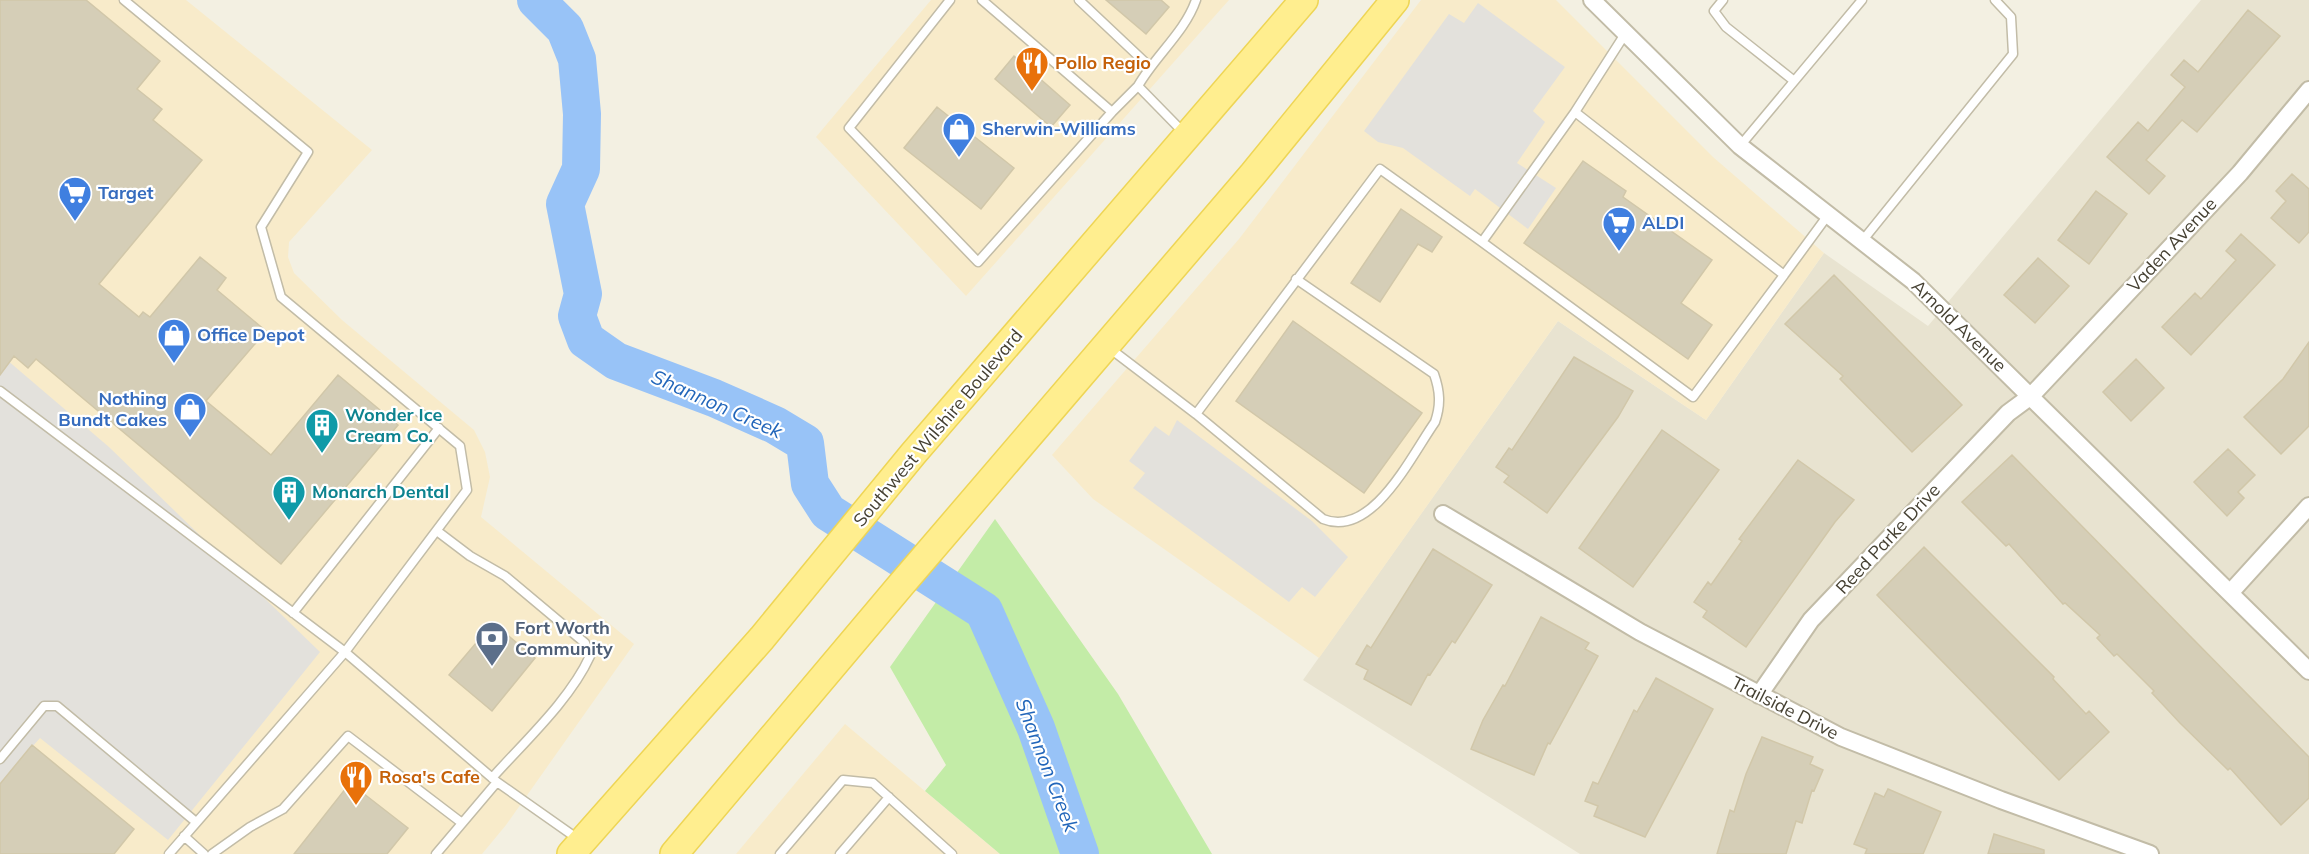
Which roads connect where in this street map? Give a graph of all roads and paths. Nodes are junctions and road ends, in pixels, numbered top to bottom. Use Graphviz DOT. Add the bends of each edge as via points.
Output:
graph roads {
  1 [pos="124,0"];
  2 [pos="950,0"];
  3 [pos="982,0"];
  4 [pos="1079,0"];
  5 [pos="1196,0"];
  6 [pos="1304,0"];
  7 [pos="1395,0"];
  8 [pos="1592,0"];
  9 [pos="1723,0"];
  10 [pos="1862,0"];
  11 [pos="1995,0"];
  12 [pos="1625,34"];
  13 [pos="1149,66"];
  14 [pos="1793,80"];
  15 [pos="1138,86"];
  16 [pos="2309,90"];
  17 [pos="1112,111"];
  18 [pos="1575,112"];
  19 [pos="1188,136"];
  20 [pos="1740,147"];
  21 [pos="1828,215"];
  22 [pos="1863,240"];
  23 [pos="1482,242"];
  24 [pos="1784,275"];
  25 [pos="1296,279"];
  26 [pos="1106,346"];
  27 [pos="0,391"];
  28 [pos="2031,396"];
  29 [pos="1196,414"];
  30 [pos="439,428"];
  31 [pos="2309,506"];
  32 [pos="1443,514"];
  33 [pos="437,531"];
  34 [pos="2230,593"];
  35 [pos="293,613"];
  36 [pos="345,652"];
  37 [pos="2309,671"];
  38 [pos="1759,695"];
  39 [pos="0,759"];
  40 [pos="495,780"];
  41 [pos="889,797"];
  42 [pos="196,822"];
  43 [pos="462,823"];
  44 [pos="184,836"];
  45 [pos="576,848"];
  46 [pos="169,854"];
  47 [pos="204,854"];
  48 [pos="212,854"];
  49 [pos="436,854"];
  50 [pos="674,854"];
  51 [pos="780,854"];
  52 [pos="840,854"];
  53 [pos="952,854"];
  54 [pos="2150,854"];
  1 -- 30 [label="lane" via="308,152 261,227 281,297"];
  2 -- 17 [label="lane" via="849,128 978,262"];
  3 -- 17 [label="lane"];
  4 -- 13 [label="lane"];
  5 -- 13 [label="lane" via="1191,15"];
  6 -- 19 [label="main road, Southwest Wilshire Boulevard"];
  7 -- 26 [label="main road"];
  8 -- 12 [label="street, Arnold Avenue"];
  9 -- 14 [label="lane" via="1714,11 1726,27"];
  10 -- 14 [label="lane"];
  11 -- 22 [label="lane" via="2011,17 2013,54"];
  12 -- 18 [label="lane"];
  12 -- 20 [label="street, Arnold Avenue"];
  13 -- 15 [label="lane"];
  14 -- 20 [label="lane"];
  15 -- 17 [label="lane"];
  15 -- 19 [label="lane"];
  16 -- 28 [label="street, Vaden Avenue" via="2240,173"];
  18 -- 23 [label="lane"];
  18 -- 24 [label="lane"];
  19 -- 45 [label="main road, Southwest Wilshire Boulevard" via="914,453 762,638"];
  20 -- 21 [label="street, Arnold Avenue"];
  21 -- 22 [label="street, Arnold Avenue"];
  21 -- 24 [label="lane"];
  22 -- 28 [label="street, Arnold Avenue" via="1913,281"];
  23 -- 24 [label="lane" via="1693,397"];
  23 -- 25 [label="lane" via="1380,169"];
  25 -- 29 [label="lane"];
  25 -- 29 [label="lane" via="1434,374 1439,409 1435,422 1377,506 1351,522 1341,524 1323,519"];
  26 -- 29 [label="lane"];
  26 -- 50 [label="main road"];
  27 -- 35 [label="lane"];
  28 -- 34 [label="street, Arnold Avenue"];
  28 -- 38 [label="street, Reed Parke Drive" via="2008,413 1811,620"];
  30 -- 33 [label="lane" via="460,446 467,490"];
  30 -- 35 [label="lane"];
  31 -- 34 [label="street"];
  32 -- 38 [label="street, Trailside Drive" via="1640,632"];
  33 -- 36 [label="lane"];
  33 -- 40 [label="lane" via="505,576 585,643 590,656 583,672"];
  34 -- 37 [label="street, Arnold Avenue"];
  35 -- 36 [label="lane"];
  36 -- 40 [label="lane"];
  36 -- 42 [label="lane"];
  38 -- 54 [label="street, Trailside Drive" via="1841,737"];
  39 -- 42 [label="lane" via="44,706 57,706"];
  40 -- 43 [label="lane"];
  40 -- 45 [label="lane"];
  41 -- 51 [label="lane" via="873,783 843,780"];
  41 -- 52 [label="lane"];
  41 -- 53 [label="lane"];
  42 -- 44 [label="lane"];
  43 -- 48 [label="lane" via="348,736 283,809"];
  43 -- 49 [label="lane"];
  44 -- 46 [label="lane"];
  44 -- 47 [label="lane"];
}
